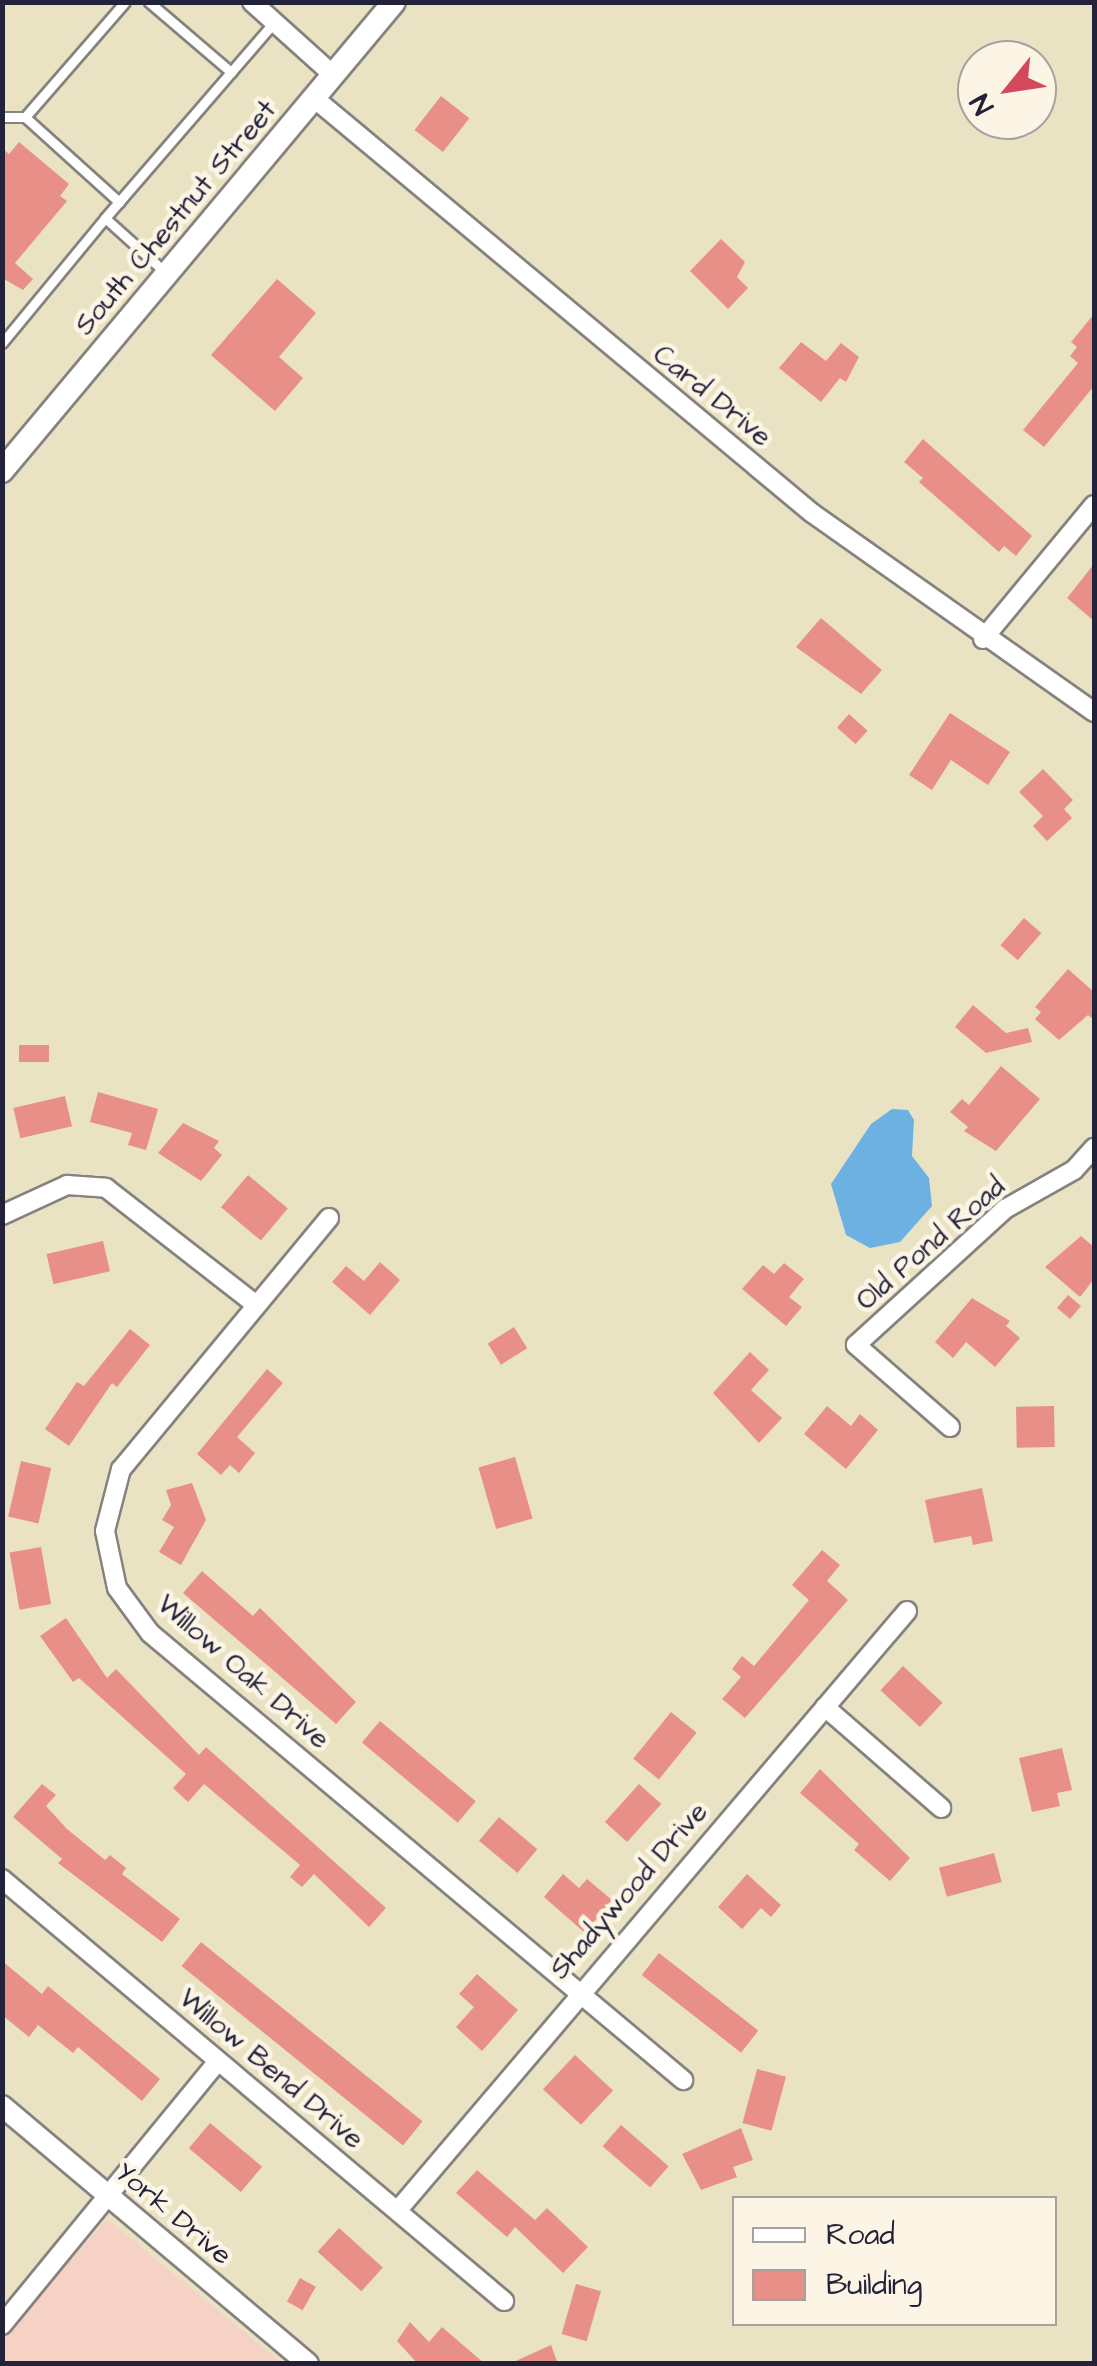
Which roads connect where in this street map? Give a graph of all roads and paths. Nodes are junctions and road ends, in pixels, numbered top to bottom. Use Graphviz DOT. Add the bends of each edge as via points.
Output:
graph roads {
  1 [pos="125,2"];
  2 [pos="148,2"];
  3 [pos="252,2"];
  4 [pos="394,2"];
  5 [pos="274,22"];
  6 [pos="231,72"];
  7 [pos="333,75"];
  8 [pos="314,98"];
  9 [pos="2,117"];
  10 [pos="24,117"];
  11 [pos="119,202"];
  12 [pos="105,218"];
  13 [pos="168,275"];
  14 [pos="2,342"];
  15 [pos="3,468"];
  16 [pos="1094,504"];
  17 [pos="982,639"];
  18 [pos="1094,712"];
  19 [pos="1094,1148"];
  20 [pos="2,1216"];
  21 [pos="329,1218"];
  22 [pos="255,1304"];
  23 [pos="950,1426"];
  24 [pos="906,1611"];
  25 [pos="825,1707"];
  26 [pos="941,1808"];
  27 [pos="2,1880"];
  28 [pos="579,1991"];
  29 [pos="218,2061"];
  30 [pos="683,2080"];
  31 [pos="2,2106"];
  32 [pos="108,2195"];
  33 [pos="398,2210"];
  34 [pos="504,2301"];
  35 [pos="2,2324"];
  36 [pos="308,2364"];
  1 -- 10 [label="lane"];
  2 -- 6 [label="lane"];
  3 -- 5 [label="street"];
  4 -- 7 [label="main road, South Chestnut Street"];
  5 -- 6 [label="lane"];
  5 -- 7 [label="street"];
  6 -- 11 [label="lane"];
  7 -- 8 [label="main road, South Chestnut Street"];
  8 -- 13 [label="main road, South Chestnut Street"];
  8 -- 17 [label="street, Card Drive" via="812,513"];
  9 -- 10 [label="lane"];
  10 -- 11 [label="lane"];
  11 -- 12 [label="lane"];
  12 -- 13 [label="lane"];
  12 -- 14 [label="lane"];
  13 -- 15 [label="main road, South Chestnut Street"];
  16 -- 17 [label="street"];
  17 -- 18 [label="street, Card Drive"];
  19 -- 23 [label="street, Old Pond Road" via="1074,1170 1006,1209 856,1345"];
  20 -- 22 [label="street" via="67,1185 106,1188"];
  21 -- 22 [label="street, Willow Oak Drive"];
  22 -- 28 [label="street, Willow Oak Drive" via="121,1469 105,1531 118,1588 150,1633"];
  24 -- 25 [label="street, Shadywood Drive"];
  25 -- 26 [label="street"];
  25 -- 28 [label="street, Shadywood Drive"];
  27 -- 29 [label="street, Willow Bend Drive"];
  28 -- 30 [label="street, Willow Oak Drive"];
  28 -- 33 [label="street, Shadywood Drive"];
  29 -- 32 [label="street"];
  29 -- 33 [label="street, Willow Bend Drive"];
  31 -- 32 [label="street, York Drive"];
  32 -- 35 [label="street"];
  32 -- 36 [label="street, York Drive"];
  33 -- 34 [label="street, Willow Bend Drive"];
}
